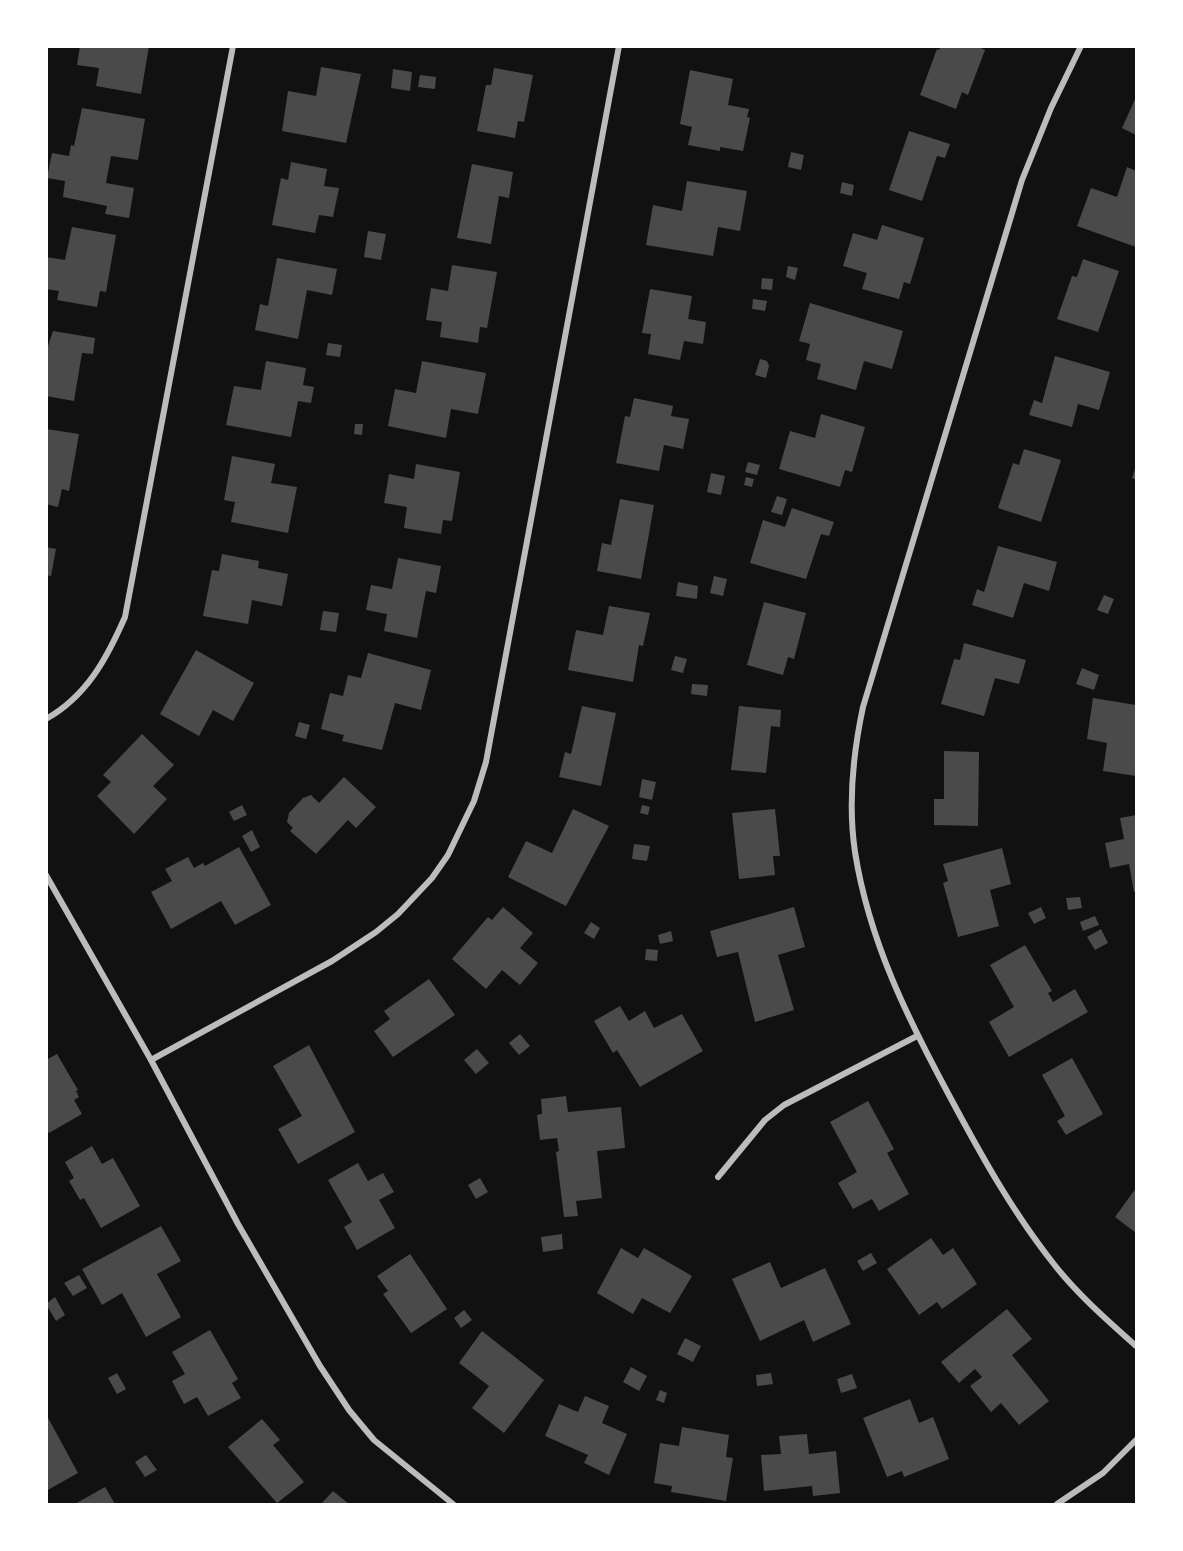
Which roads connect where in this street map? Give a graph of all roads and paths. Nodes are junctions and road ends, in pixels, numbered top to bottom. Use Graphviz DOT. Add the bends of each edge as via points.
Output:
graph roads {
  1 [pos="233,46"];
  2 [pos="619,46"];
  3 [pos="1081,46"];
  4 [pos="46,719"];
  5 [pos="46,875"];
  6 [pos="917,1036"];
  7 [pos="151,1060"];
  8 [pos="718,1177"];
  9 [pos="1137,1346"];
  10 [pos="1137,1440"];
  11 [pos="453,1504"];
  12 [pos="1057,1504"];
  1 -- 4 [label="street" via="125,617 100,669 82,691"];
  2 -- 7 [label="street" via="486,762 462,828 432,878 376,933"];
  3 -- 6 [label="street" via="1022,180 863,707 856,743 852,818 861,879 876,939"];
  5 -- 7 [label="street"];
  6 -- 8 [label="street" via="784,1105 765,1120"];
  6 -- 9 [label="street" via="996,1181 1026,1227 1090,1304"];
  7 -- 11 [label="street" via="283,1304 349,1410 374,1440"];
  10 -- 12 [label="street" via="1102,1473"];
}
